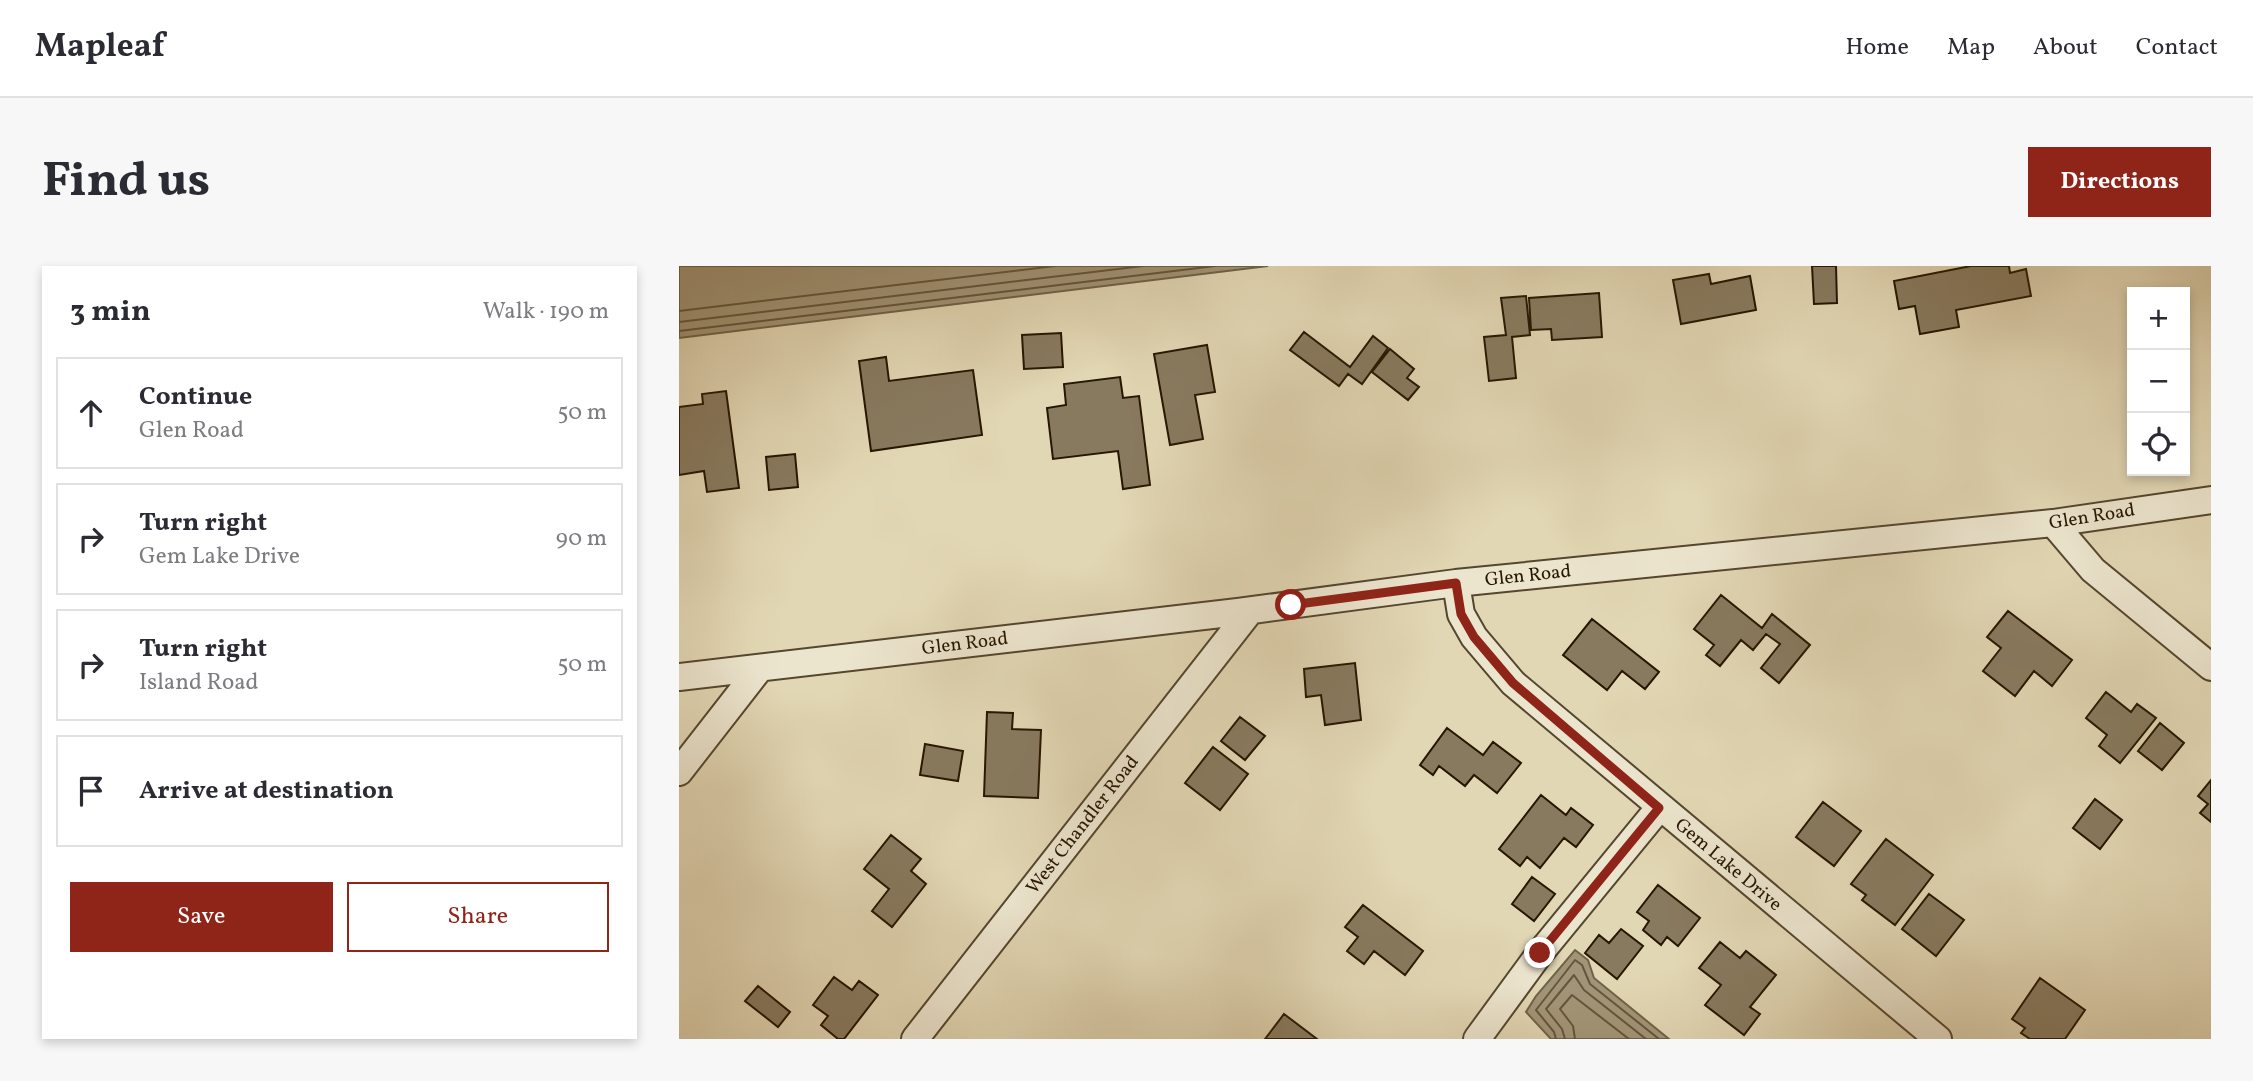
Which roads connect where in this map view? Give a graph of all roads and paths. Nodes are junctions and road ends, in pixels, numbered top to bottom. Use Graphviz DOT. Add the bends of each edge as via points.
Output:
graph roads {
  1 [pos="2211,500"];
  2 [pos="2053,523"];
  3 [pos="1456,583"];
  4 [pos="1250,611"];
  5 [pos="2211,667"];
  6 [pos="760,668"];
  7 [pos="679,677"];
  8 [pos="679,772"];
  9 [pos="1659,808"];
  10 [pos="915,1039"];
  11 [pos="1477,1039"];
  12 [pos="1938,1039"];
  1 -- 2 [label="street, Glen Road"];
  2 -- 3 [label="street, Glen Road"];
  2 -- 5 [label="street" via="2092,570"];
  3 -- 4 [label="street, Glen Road"];
  3 -- 9 [label="street, Gem Lake Drive" via="1461,614 1474,637 1513,683"];
  4 -- 6 [label="street, Glen Road"];
  4 -- 10 [label="street, West Chandler Road"];
  6 -- 7 [label="street, Glen Road"];
  6 -- 8 [label="street"];
  9 -- 11 [label="street" via="1540,953"];
  9 -- 12 [label="street, Gem Lake Drive"];
}
